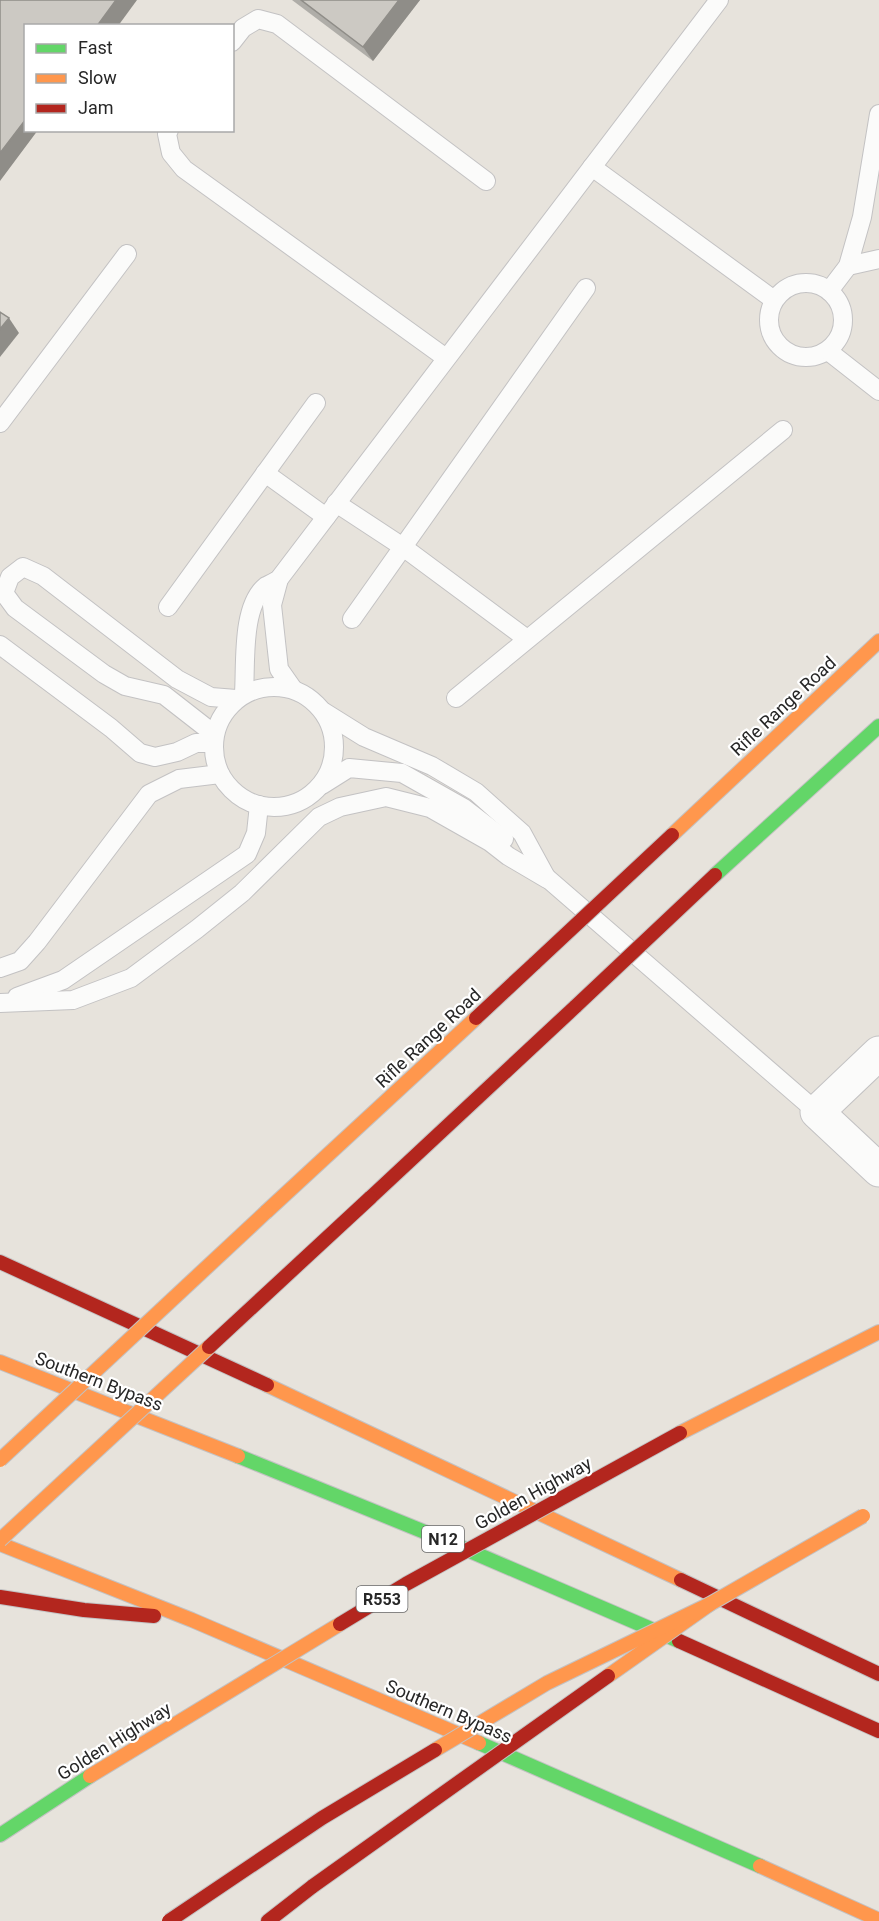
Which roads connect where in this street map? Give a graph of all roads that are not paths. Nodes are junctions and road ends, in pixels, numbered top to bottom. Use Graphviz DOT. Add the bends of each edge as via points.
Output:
graph roads {
  1 [pos="720,0"];
  2 [pos="234,39"];
  3 [pos="879,114"];
  4 [pos="168,132"];
  5 [pos="592,167"];
  6 [pos="486,181"];
  7 [pos="127,254"];
  8 [pos="879,259"];
  9 [pos="848,266"];
  10 [pos="586,288"];
  11 [pos="829,291"];
  12 [pos="774,300"];
  13 [pos="828,351"];
  14 [pos="446,358"];
  15 [pos="879,391"];
  16 [pos="316,403"];
  17 [pos="0,423"];
  18 [pos="783,430"];
  19 [pos="265,473"];
  20 [pos="331,510"];
  21 [pos="403,547"];
  22 [pos="279,579"];
  23 [pos="168,608"];
  24 [pos="352,619"];
  25 [pos="527,639"];
  26 [pos="879,641"];
  27 [pos="0,645"];
  28 [pos="293,689"];
  29 [pos="240,696"];
  30 [pos="456,698"];
  31 [pos="324,712"];
  32 [pos="879,726"];
  33 [pos="214,738"];
  34 [pos="220,774"];
  35 [pos="322,784"];
  36 [pos="260,805"];
  37 [pos="290,805"];
  38 [pos="319,817"];
  39 [pos="547,879"];
  40 [pos="0,968"];
  41 [pos="1,1003"];
  42 [pos="879,1053"];
  43 [pos="817,1112"];
  44 [pos="879,1170"];
  45 [pos="0,1262"];
  46 [pos="879,1332"];
  47 [pos="0,1362"];
  48 [pos="0,1460"];
  49 [pos="879,1509"];
  50 [pos="0,1542"];
  51 [pos="0,1597"];
  52 [pos="710,1604"];
  53 [pos="192,1620"];
  54 [pos="879,1674"];
  55 [pos="879,1731"];
  56 [pos="0,1835"];
  57 [pos="879,1920"];
  58 [pos="169,1921"];
  59 [pos="268,1921"];
  1 -- 5 [label="lane"];
  2 -- 6 [label="lane" via="258,19 277,24"];
  3 -- 9 [label="lane" via="862,217"];
  4 -- 14 [label="lane" via="171,153 184,169"];
  5 -- 12 [label="lane"];
  5 -- 14 [label="lane"];
  7 -- 17 [label="lane"];
  8 -- 9 [label="lane"];
  9 -- 11 [label="lane"];
  10 -- 21 [label="lane"];
  11 -- 12 [label="lane" via="806,283 794,285"];
  11 -- 13 [label="lane" via="837,299 843,321 842,333"];
  12 -- 13 [label="lane" via="769,324 780,347 803,357"];
  13 -- 15 [label="lane"];
  14 -- 20 [label="lane"];
  16 -- 19 [label="lane"];
  18 -- 25 [label="lane"];
  19 -- 20 [label="lane"];
  19 -- 23 [label="lane"];
  20 -- 21 [label="lane"];
  20 -- 22 [label="lane"];
  21 -- 24 [label="lane"];
  21 -- 25 [label="lane"];
  22 -- 28 [label="lane" via="272,605 279,669"];
  22 -- 29 [label="lane" via="265,587 253,605"];
  25 -- 30 [label="lane"];
  26 -- 48 [label="main road, Rifle Range Road, bridge"];
  27 -- 33 [label="lane" via="140,753 155,757"];
  28 -- 29 [label="lane" via="273,686"];
  28 -- 31 [label="lane"];
  29 -- 33 [label="lane" via="222,715"];
  29 -- 33 [label="lane" via="212,697 177,679 43,576 23,567 10,577 4,593 15,608 104,674 125,686 164,695"];
  31 -- 35 [label="lane" via="333,729 335,748 332,768"];
  31 -- 39 [label="lane" via="364,737 432,766 476,792 522,833"];
  32 -- 50 [label="main road, bridge"];
  33 -- 34 [label="lane"];
  34 -- 36 [label="lane" via="233,791"];
  34 -- 40 [label="lane" via="179,779 149,794 37,942 20,961"];
  35 -- 37 [label="lane" via="308,798"];
  35 -- 39 [label="lane" via="349,768 402,773 464,808 510,843"];
  36 -- 37 [label="lane"];
  36 -- 41 [label="lane" via="256,833 247,854 63,980"];
  37 -- 38 [label="lane"];
  38 -- 39 [label="lane" via="340,807 386,797 430,808"];
  38 -- 41 [label="lane" via="242,893 131,978 73,1000"];
  39 -- 43 [label="lane"];
  42 -- 43 [label="street"];
  43 -- 44 [label="street"];
  45 -- 54 [label="main road" via="379,1436"];
  46 -- 56 [label="main road, Golden Highway / R553, bridge" via="680,1433 406,1584"];
  47 -- 55 [label="main road, Southern Bypass / N12" via="185,1433 521,1572"];
  49 -- 52 [label="main road, bridge"];
  50 -- 53 [label="main road, Southern Bypass"];
  51 -- 53 [label="main road"];
  52 -- 58 [label="main road, bridge" via="547,1683 322,1818"];
  52 -- 59 [label="main road, bridge" via="435,1797"];
  53 -- 57 [label="main road, Southern Bypass"];
}
